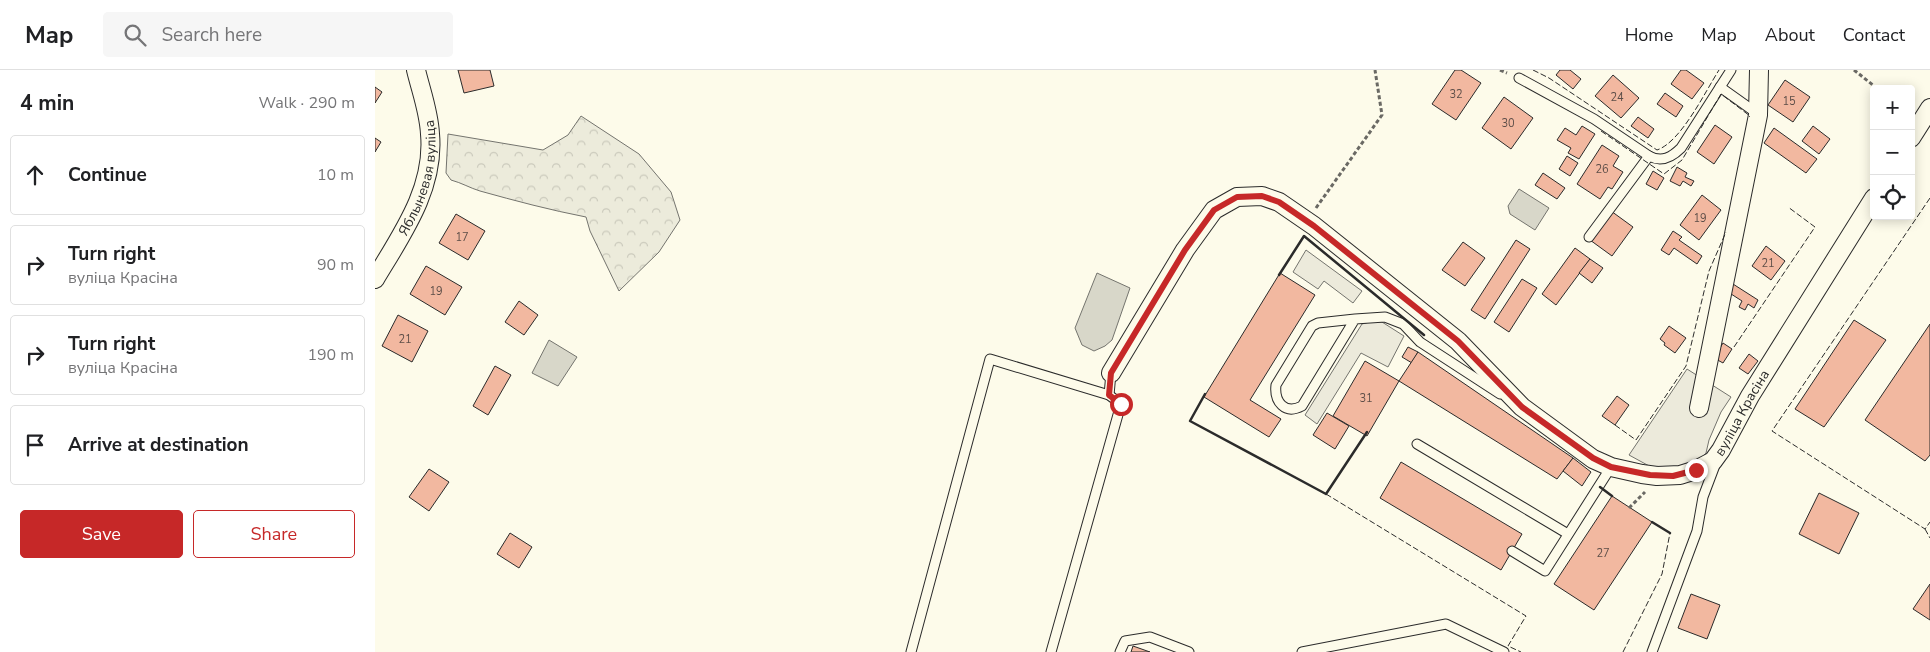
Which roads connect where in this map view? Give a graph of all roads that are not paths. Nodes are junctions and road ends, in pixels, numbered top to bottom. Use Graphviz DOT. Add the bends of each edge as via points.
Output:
graph roads {
  1 [pos="415,70"];
  2 [pos="1731,70"];
  3 [pos="1759,70"];
  4 [pos="1519,78"];
  5 [pos="1720,87"];
  6 [pos="1930,108"];
  7 [pos="1758,115"];
  8 [pos="1915,132"];
  9 [pos="1649,156"];
  10 [pos="1870,204"];
  11 [pos="1589,237"];
  12 [pos="375,279"];
  13 [pos="1355,319"];
  14 [pos="1111,373"];
  15 [pos="1109,395"];
  16 [pos="1522,407"];
  17 [pos="1699,408"];
  18 [pos="1417,444"];
  19 [pos="1721,450"];
  20 [pos="1611,467"];
  21 [pos="1567,534"];
  22 [pos="1512,551"];
  23 [pos="911,652"];
  24 [pos="1051,652"];
  25 [pos="1120,652"];
  26 [pos="1189,652"];
  27 [pos="1303,652"];
  28 [pos="1504,652"];
  29 [pos="1652,652"];
  1 -- 12 [label="street, Яблыневая вуліца" via="430,132 429,167 416,210"];
  2 -- 5 [label="lane"];
  3 -- 7 [label="street"];
  4 -- 9 [label="lane" via="1594,119"];
  5 -- 7 [label="lane"];
  5 -- 9 [label="lane" via="1677,152 1663,160"];
  6 -- 8 [label="street"];
  7 -- 17 [label="street"];
  9 -- 11 [label="lane"];
  10 -- 19 [label="street, вуліца Красіна" via="1750,396"];
  13 -- 13 [label="lane" via="1302,406 1288,408 1278,401 1276,386 1312,326"];
  13 -- 16 [label="lane" via="1385,317 1403,324 1420,342"];
  14 -- 15 [label="lane"];
  14 -- 16 [label="street, вуліца Красіна" via="1185,250 1214,210 1237,197 1262,196 1279,202 1314,226 1458,341"];
  15 -- 23 [label="lane" via="989,359"];
  15 -- 24 [label="lane" via="1121,404"];
  16 -- 20 [label="street, вуліца Красіна" via="1593,458"];
  18 -- 21 [label="lane"];
  19 -- 20 [label="street, вуліца Красіна" via="1713,461 1680,475 1650,475"];
  19 -- 29 [label="lane" via="1703,498 1697,531"];
  20 -- 21 [label="lane"];
  21 -- 22 [label="lane" via="1545,571"];
  25 -- 26 [label="lane" via="1125,641 1150,638"];
  27 -- 28 [label="lane" via="1446,624"];
}
